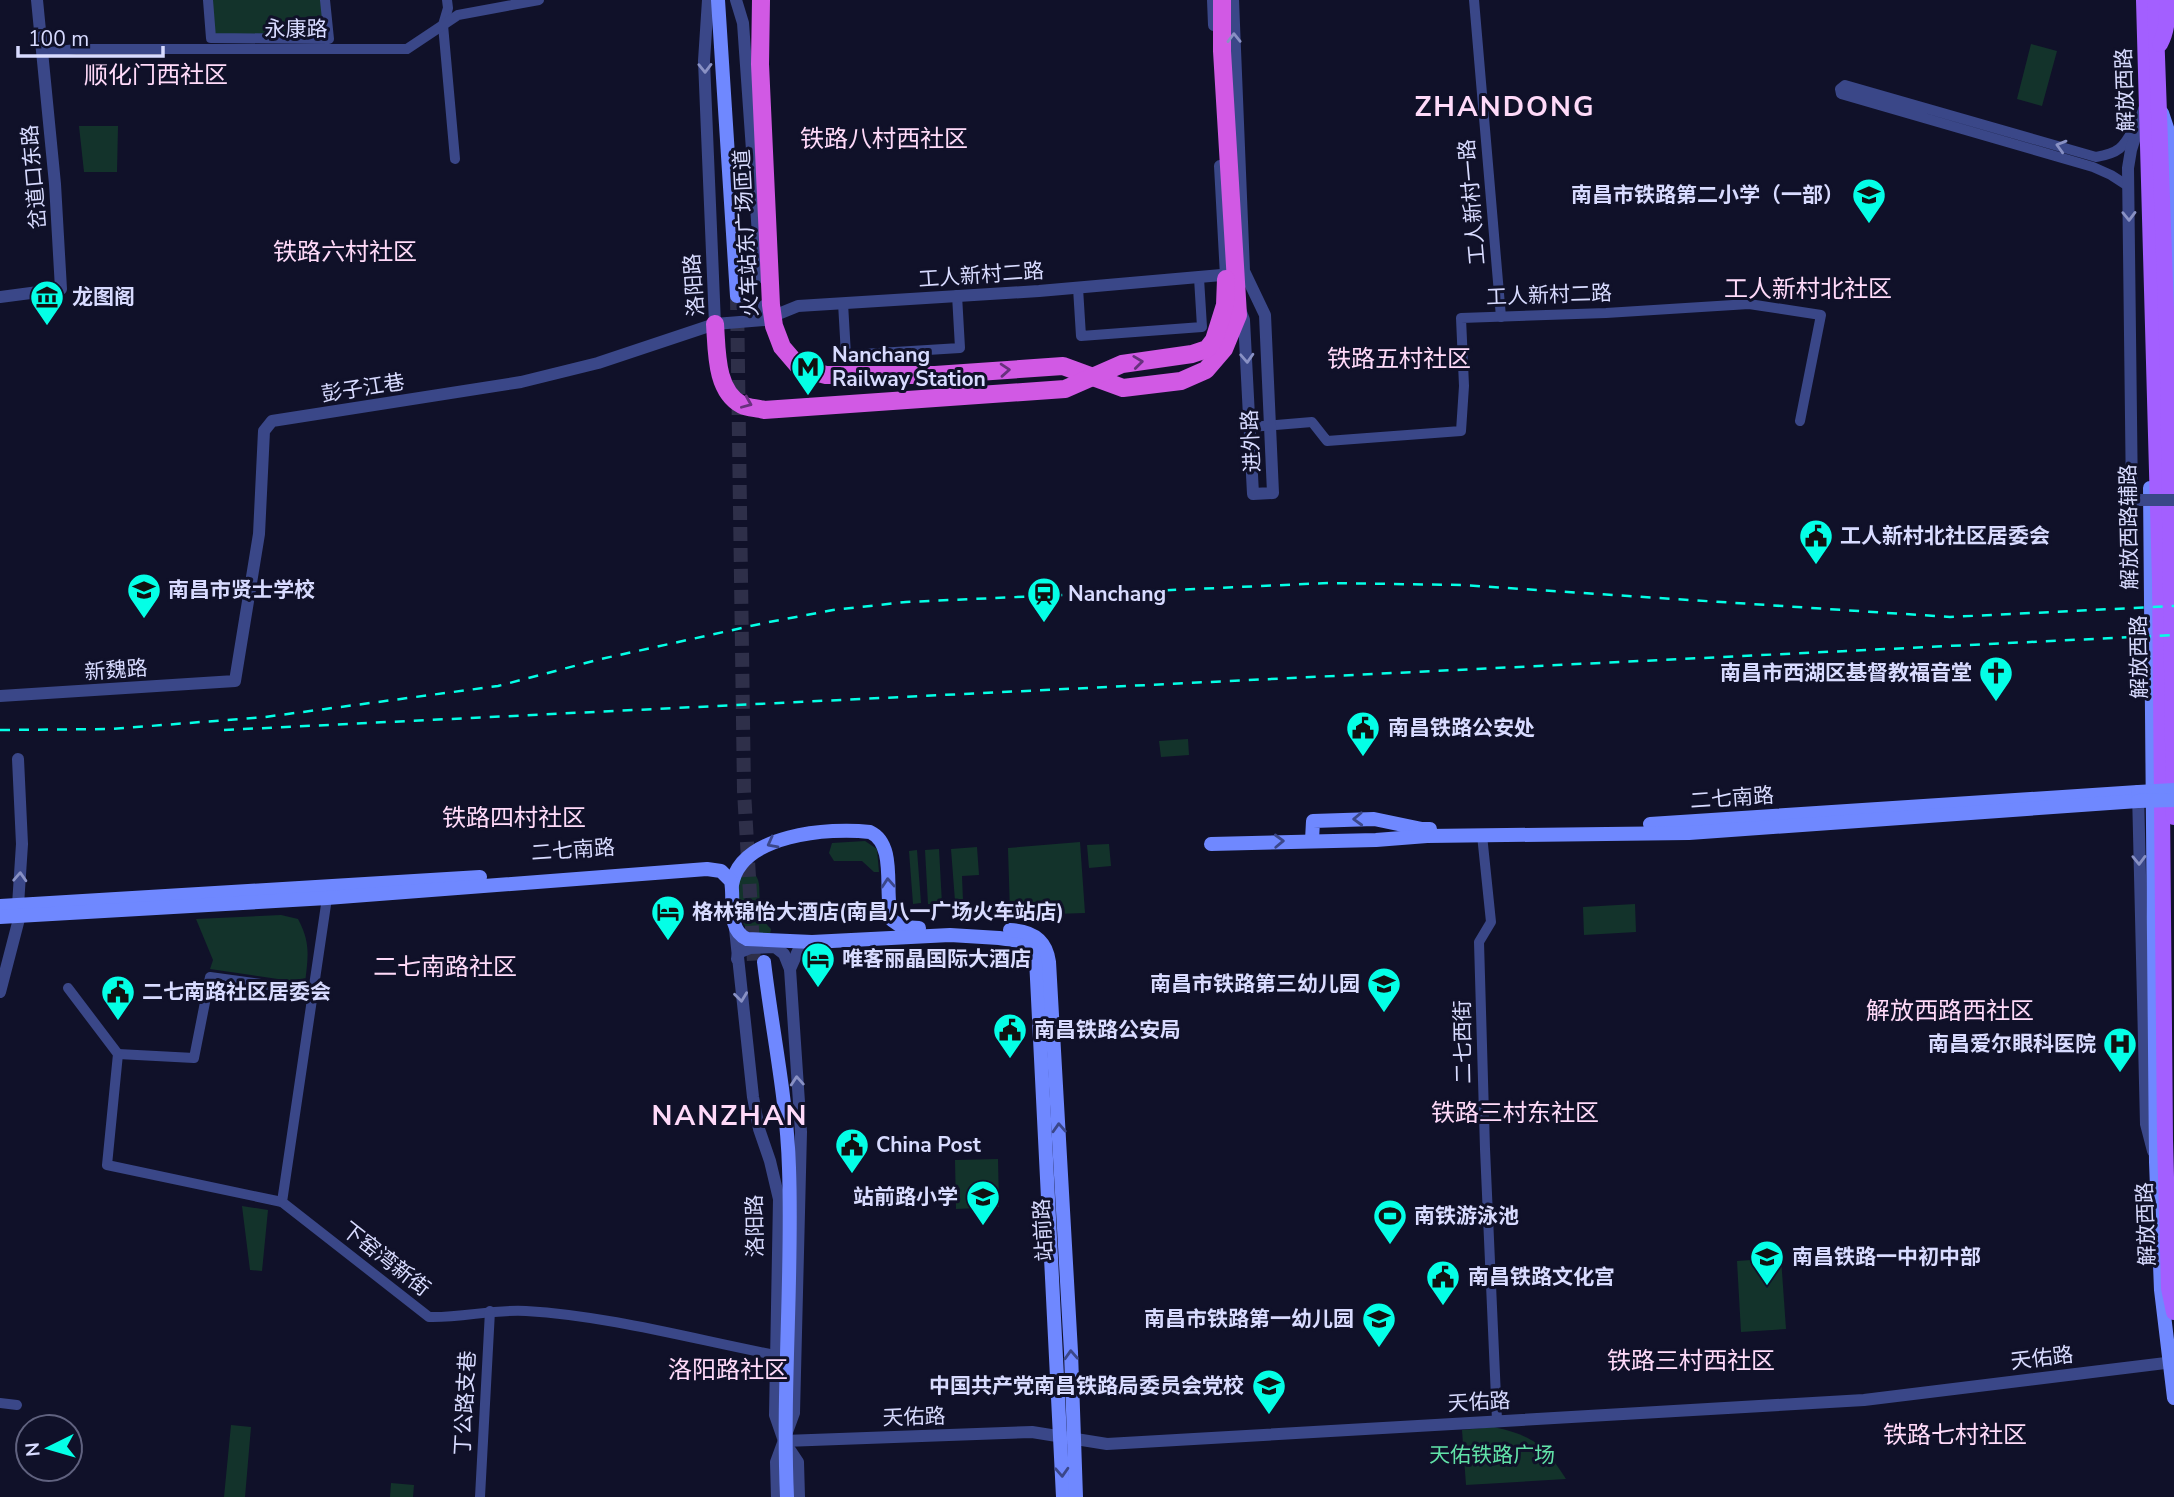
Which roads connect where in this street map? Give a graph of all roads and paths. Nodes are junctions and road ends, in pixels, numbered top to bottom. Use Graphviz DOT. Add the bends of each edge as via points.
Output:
graph roads {
  1 [pos="37,0"];
  2 [pos="208,0"];
  3 [pos="325,0"];
  4 [pos="447,0"];
  5 [pos="539,0"];
  6 [pos="708,0"];
  7 [pos="718,0"];
  8 [pos="726,0"];
  9 [pos="736,0"];
  10 [pos="761,0"];
  11 [pos="1213,0"];
  12 [pos="1222,0"];
  13 [pos="1233,0"];
  14 [pos="1474,0"];
  15 [pos="2144,0"];
  16 [pos="2155,0"];
  17 [pos="2167,0"];
  18 [pos="443,25"];
  19 [pos="2157,50"];
  20 [pos="42,53"];
  21 [pos="2152,101"];
  22 [pos="2174,128"];
  23 [pos="455,159"];
  24 [pos="2128,186"];
  25 [pos="1235,273"];
  26 [pos="1199,278"];
  27 [pos="1078,288"];
  28 [pos="957,296"];
  29 [pos="0,297"];
  30 [pos="843,303"];
  31 [pos="2174,313"];
  32 [pos="1501,317"];
  33 [pos="765,320"];
  34 [pos="715,324"];
  35 [pos="1094,376"];
  36 [pos="1800,421"];
  37 [pos="1270,426"];
  38 [pos="1251,427"];
  39 [pos="2174,500"];
  40 [pos="234,681"];
  41 [pos="0,696"];
  42 [pos="18,759"];
  43 [pos="2174,790"];
  44 [pos="2138,797"];
  45 [pos="2174,800"];
  46 [pos="2174,817"];
  47 [pos="1482,835"];
  48 [pos="1312,840"];
  49 [pos="1211,844"];
  50 [pos="747,860"];
  51 [pos="732,885"];
  52 [pos="327,898"];
  53 [pos="0,906"];
  54 [pos="19,910"];
  55 [pos="0,917"];
  56 [pos="735,929"];
  57 [pos="812,942"];
  58 [pos="737,959"];
  59 [pos="1043,962"];
  60 [pos="790,969"];
  61 [pos="68,988"];
  62 [pos="313,991"];
  63 [pos="0,992"];
  64 [pos="118,1054"];
  65 [pos="2156,1162"];
  66 [pos="282,1202"];
  67 [pos="2158,1211"];
  68 [pos="2168,1237"];
  69 [pos="2168,1262"];
  70 [pos="2161,1290"];
  71 [pos="490,1311"];
  72 [pos="2174,1312"];
  73 [pos="777,1356"];
  74 [pos="2172,1362"];
  75 [pos="2174,1398"];
  76 [pos="0,1403"];
  77 [pos="17,1405"];
  78 [pos="1497,1420"];
  79 [pos="1067,1437"];
  80 [pos="784,1441"];
  81 [pos="480,1497"];
  82 [pos="777,1497"];
  83 [pos="786,1497"];
  84 [pos="799,1497"];
  85 [pos="1063,1497"];
  86 [pos="1076,1497"];
  1 -- 20 [label="street, 岔道口东路"];
  2 -- 3 [label="street" via="211,38 329,39"];
  4 -- 18 [label="street"];
  5 -- 18 [label="street, 永康路" via="458,15"];
  6 -- 34 [label="street, 洛阳路, one-way" via="704,61"];
  7 -- 8 [label="main road, 洛阳路" via="742,296"];
  9 -- 33 [label="street" via="743,23"];
  10 -- 35 [label="highway, 火车站东广场匝道, one-way, bridge" via="771,305 782,347 800,368 826,375 935,375 1063,366"];
  11 -- 25 [label="street, 进外路"];
  12 -- 35 [label="highway, 火车站东广场匝道, bridge" via="1238,315 1224,349 1206,370 1181,380 1123,388"];
  25 -- 13 [label="street, 进外路, one-way"];
  14 -- 32 [label="street, 工人新村一路"];
  15 -- 21 [label="main road, 解放西路"];
  16 -- 19 [label="main road, 解放西路"];
  17 -- 19 [label="main road" via="2165,34"];
  18 -- 20 [label="street, 永康路" via="407,49"];
  18 -- 23 [label="street"];
  19 -- 21 [label="main road, 解放西路"];
  20 -- 29 [label="street, 岔道口东路" via="61,289"];
  21 -- 22 [label="street"];
  21 -- 24 [label="street" via="2131,150"];
  21 -- 24 [label="street, one-way" via="2124,147 2096,157 1845,85 1840,89 1841,94 2093,167"];
  21 -- 31 [label="main road" via="2171,140"];
  21 -- 46 [label="main road, 解放西路" via="2168,369"];
  21 -- 65 [label="main road, 解放西路辅路"];
  21 -- 68 [label="main road, 解放西路"];
  24 -- 39 [label="street, one-way, bridge" via="2132,500"];
  25 -- 26 [label="street, 工人新村二路"];
  35 -- 25 [label="highway, 火车站东广场匝道, one-way, bridge" via="1122,364 1207,349"];
  25 -- 37 [label="street, 进外路" via="1265,315"];
  25 -- 38 [label="street, 进外路, one-way" via="1244,320"];
  26 -- 27 [label="street, 工人新村二路"];
  26 -- 27 [label="street" via="1202,327 1081,336"];
  27 -- 28 [label="street, 工人新村二路"];
  28 -- 30 [label="street, 工人新村二路"];
  28 -- 30 [label="street" via="960,348 846,355"];
  30 -- 33 [label="street, 工人新村二路" via="798,306"];
  32 -- 36 [label="street, 工人新村二路" via="1749,304 1821,315"];
  32 -- 37 [label="street, 工人新村二路" via="1461,318 1461,431 1327,441 1312,422"];
  33 -- 34 [label="street, 洛阳路"];
  34 -- 35 [label="highway, 火车站东广场匝道, one-way, bridge" via="717,363 727,391 742,404 764,410 1065,389"];
  34 -- 40 [label="street, 彭子江巷" via="598,363 521,382 272,421 264,431 259,534"];
  37 -- 38 [label="street, 工人新村二路"];
  37 -- 38 [label="street, 进外路" via="1273,493 1263,494 1253,494"];
  40 -- 41 [label="street, 新魏路"];
  54 -- 42 [label="street, one-way"];
  43 -- 44 [label="main road, 二七南路, bridge"];
  44 -- 45 [label="main road, 二七南路, bridge"];
  44 -- 47 [label="main road, 二七南路" via="1689,833"];
  44 -- 48 [label="main road, 二七南路, one-way" via="1680,823 1422,829 1374,819 1312,821"];
  44 -- 65 [label="street, 解放西路辅路, one-way" via="2146,1124"];
  47 -- 48 [label="main road, 二七南路"];
  47 -- 78 [label="street, 二七西街" via="1491,922 1479,942"];
  49 -- 48 [label="main road, 二七南路, one-way"];
  50 -- 51 [label="main road"];
  50 -- 54 [label="main road, 二七南路"];
  59 -- 50 [label="main road, one-way" via="1045,944 1025,932 907,928 895,923 885,849 870,832 784,837"];
  51 -- 52 [label="main road, 二七南路" via="725,873 707,869"];
  51 -- 56 [label="main road"];
  52 -- 54 [label="main road, 二七南路"];
  52 -- 62 [label="street"];
  53 -- 54 [label="main road, 二七南路"];
  54 -- 55 [label="main road, 二七南路"];
  54 -- 63 [label="street"];
  56 -- 57 [label="main road" via="747,939"];
  56 -- 58 [label="street, 洛阳路"];
  57 -- 59 [label="main road" via="999,938 1027,942"];
  57 -- 60 [label="street" via="798,951"];
  58 -- 60 [label="street" via="746,948 775,947"];
  58 -- 73 [label="street, 洛阳路, one-way" via="759,1129 779,1199"];
  59 -- 79 [label="main road, 站前路"];
  80 -- 60 [label="street, 洛阳路, one-way" via="794,1413 801,1132"];
  61 -- 64 [label="street"];
  62 -- 64 [label="street" via="210,977 194,1058"];
  62 -- 66 [label="street"];
  64 -- 66 [label="street" via="107,1165"];
  65 -- 67 [label="main road, 解放西路辅路"];
  66 -- 71 [label="street, 下窑湾新街" via="429,1317"];
  67 -- 68 [label="main road"];
  67 -- 70 [label="main road, 解放西路辅路"];
  68 -- 69 [label="main road, 解放西路"];
  69 -- 70 [label="main road"];
  69 -- 72 [label="main road, 解放西路"];
  70 -- 74 [label="main road, 解放西路辅路"];
  71 -- 73 [label="street, 下窑湾新街" via="574,1315"];
  71 -- 81 [label="street, 丁公路支巷"];
  73 -- 80 [label="main road, 洛阳路"];
  73 -- 80 [label="main road, 洛阳路" via="782,1170 759,962 789,1168"];
  74 -- 75 [label="main road, 解放西路辅路"];
  74 -- 78 [label="street, 天佑路" via="1864,1399"];
  76 -- 77 [label="street"];
  78 -- 79 [label="street, 天佑路" via="1107,1444"];
  79 -- 80 [label="street, 天佑路" via="1032,1432"];
  79 -- 85 [label="main road, 站前路, one-way"];
  79 -- 86 [label="main road, 站前路"];
  80 -- 82 [label="street" via="776,1462"];
  80 -- 83 [label="main road, 洛阳路"];
  80 -- 84 [label="street" via="798,1462"];
}
